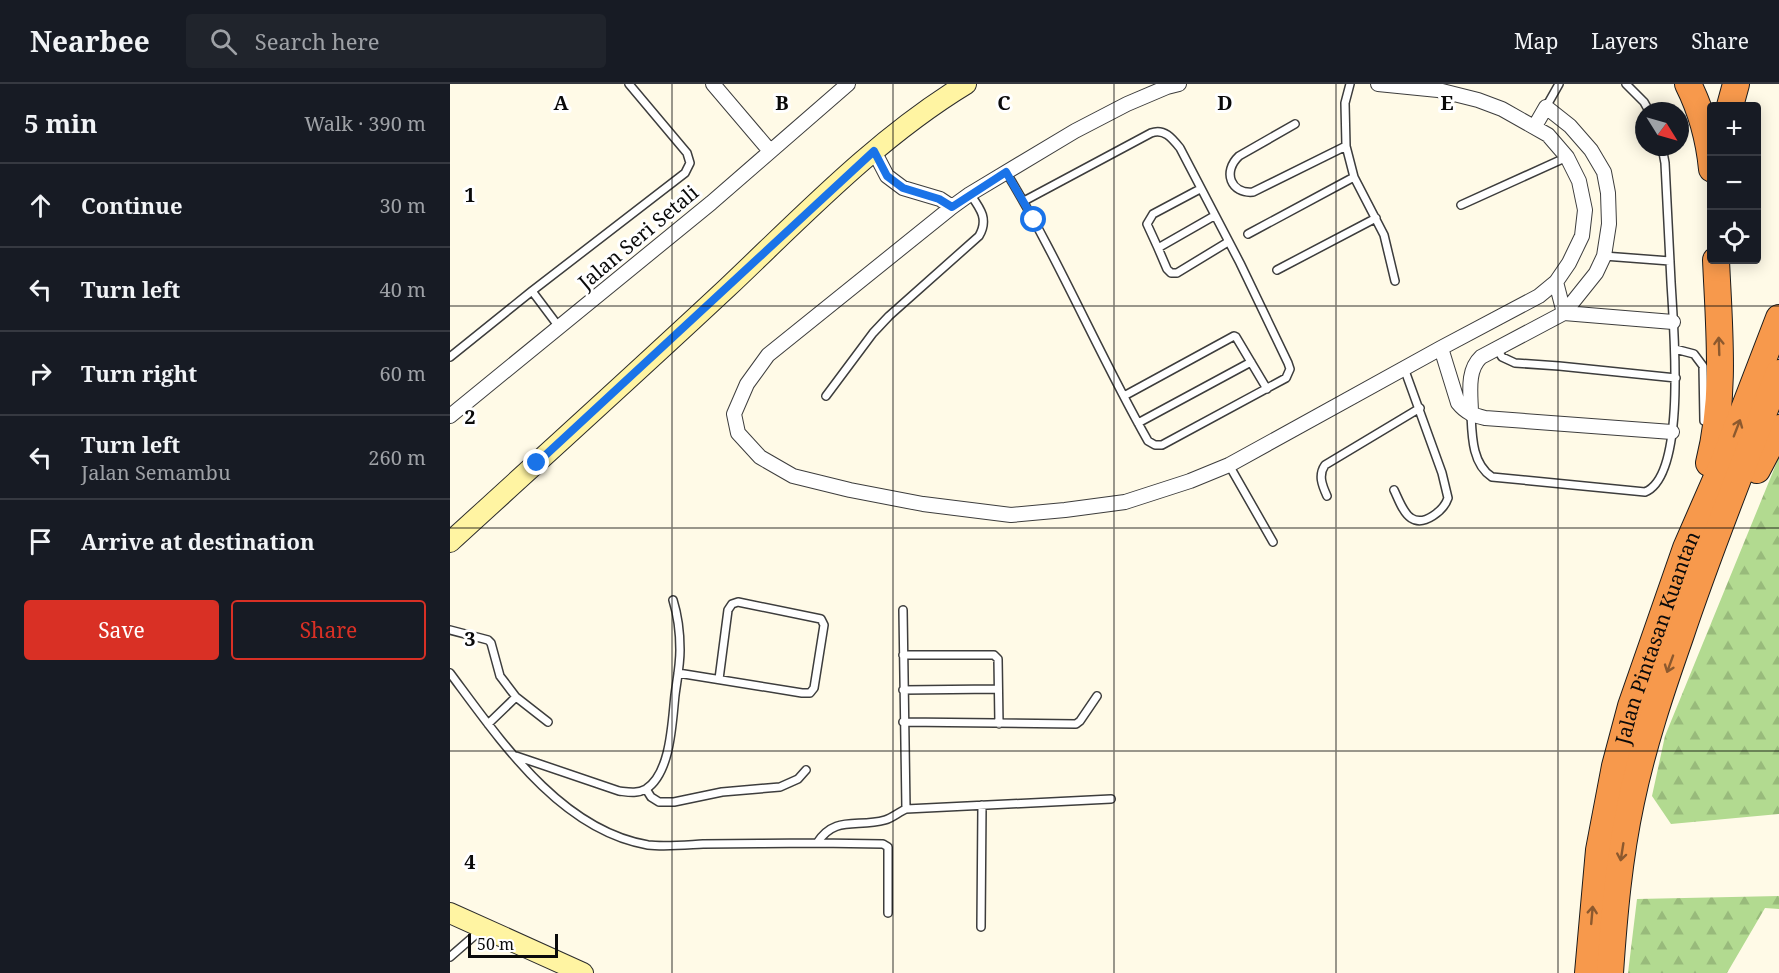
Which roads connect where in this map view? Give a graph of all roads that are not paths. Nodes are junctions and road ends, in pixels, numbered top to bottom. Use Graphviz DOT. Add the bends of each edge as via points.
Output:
graph roads {
  1 [pos="629,84"];
  2 [pos="713,84"];
  3 [pos="848,84"];
  4 [pos="966,84"];
  5 [pos="1179,84"];
  6 [pos="1350,84"];
  7 [pos="1378,84"];
  8 [pos="1559,84"];
  9 [pos="1626,84"];
  10 [pos="1688,84"];
  11 [pos="1736,84"];
  12 [pos="1644,102"];
  13 [pos="1731,102"];
  14 [pos="1546,107"];
  15 [pos="1294,124"];
  16 [pos="1535,126"];
  17 [pos="1346,146"];
  18 [pos="770,151"];
  19 [pos="874,151"];
  20 [pos="1664,156"];
  21 [pos="1711,156"];
  22 [pos="1567,157"];
  23 [pos="1006,172"];
  24 [pos="1354,177"];
  25 [pos="1200,189"];
  26 [pos="970,194"];
  27 [pos="1024,201"];
  28 [pos="1461,205"];
  29 [pos="952,207"];
  30 [pos="1214,216"];
  31 [pos="1376,218"];
  32 [pos="1248,234"];
  33 [pos="1228,242"];
  34 [pos="1158,248"];
  35 [pos="1605,256"];
  36 [pos="1670,261"];
  37 [pos="1716,264"];
  38 [pos="1277,270"];
  39 [pos="1395,281"];
  40 [pos="1556,282"];
  41 [pos="532,291"];
  42 [pos="1564,313"];
  43 [pos="1779,318"];
  44 [pos="1673,322"];
  45 [pos="560,327"];
  46 [pos="1441,348"];
  47 [pos="1497,349"];
  48 [pos="1675,349"];
  49 [pos="450,357"];
  50 [pos="1251,362"];
  51 [pos="1404,368"];
  52 [pos="1779,373"];
  53 [pos="1676,378"];
  54 [pos="1267,389"];
  55 [pos="826,396"];
  56 [pos="1124,396"];
  57 [pos="1420,408"];
  58 [pos="1471,414"];
  59 [pos="450,416"];
  60 [pos="1138,423"];
  61 [pos="1779,428"];
  62 [pos="1671,432"];
  63 [pos="1716,435"];
  64 [pos="1229,465"];
  65 [pos="1394,490"];
  66 [pos="1327,496"];
  67 [pos="450,542"];
  68 [pos="1274,542"];
  69 [pos="1686,548"];
  70 [pos="673,600"];
  71 [pos="903,610"];
  72 [pos="450,630"];
  73 [pos="1679,638"];
  74 [pos="903,655"];
  75 [pos="678,673"];
  76 [pos="450,674"];
  77 [pos="719,680"];
  78 [pos="998,689"];
  79 [pos="903,690"];
  80 [pos="1097,696"];
  81 [pos="516,697"];
  82 [pos="548,722"];
  83 [pos="903,722"];
  84 [pos="488,724"];
  85 [pos="999,724"];
  86 [pos="513,755"];
  87 [pos="806,770"];
  88 [pos="646,789"];
  89 [pos="1111,799"];
  90 [pos="982,805"];
  91 [pos="906,809"];
  92 [pos="817,843"];
  93 [pos="450,913"];
  94 [pos="888,914"];
  95 [pos="981,927"];
  96 [pos="483,928"];
  97 [pos="450,957"];
  98 [pos="577,972"];
  99 [pos="1588,973"];
  100 [pos="1610,973"];
  1 -- 41 [label="lane" via="687,153 688,169"];
  2 -- 18 [label="street"];
  3 -- 18 [label="street, Jalan Seri Setali"];
  4 -- 19 [label="main road"];
  5 -- 23 [label="street" via="1075,130"];
  6 -- 17 [label="lane" via="1345,103"];
  7 -- 16 [label="street" via="1438,90 1478,100"];
  8 -- 14 [label="lane"];
  9 -- 12 [label="lane"];
  10 -- 21 [label="highway" via="1699,106"];
  11 -- 13 [label="highway"];
  14 -- 16 [label="street"];
  14 -- 35 [label="street" via="1570,126 1604,172 1609,224"];
  15 -- 17 [label="lane" via="1232,162 1231,180 1239,188 1253,192"];
  16 -- 22 [label="street"];
  17 -- 24 [label="lane"];
  18 -- 45 [label="street, Jalan Seri Setali"];
  19 -- 29 [label="street" via="887,176 903,188"];
  19 -- 67 [label="main road"];
  20 -- 36 [label="lane"];
  22 -- 28 [label="lane"];
  22 -- 40 [label="street" via="1579,181 1585,210 1582,236"];
  23 -- 26 [label="street"];
  23 -- 27 [label="lane"];
  24 -- 31 [label="lane"];
  24 -- 32 [label="lane"];
  25 -- 27 [label="lane" via="1173,139 1156,131"];
  25 -- 30 [label="lane"];
  25 -- 34 [label="lane" via="1149,219 1147,224"];
  26 -- 29 [label="street"];
  26 -- 55 [label="lane" via="982,213 983,229 979,236 889,316"];
  27 -- 56 [label="lane"];
  29 -- 64 [label="street" via="768,355 747,384 734,414 738,433 760,457 793,476 850,490 1011,515 1125,502"];
  30 -- 33 [label="lane"];
  30 -- 34 [label="lane"];
  31 -- 38 [label="lane"];
  31 -- 39 [label="lane"];
  33 -- 34 [label="lane" via="1177,273 1167,268"];
  33 -- 54 [label="lane" via="1290,369 1286,378"];
  35 -- 36 [label="lane"];
  35 -- 42 [label="street"];
  36 -- 44 [label="lane"];
  63 -- 37 [label="highway, one-way" via="1721,379"];
  40 -- 42 [label="street"];
  40 -- 46 [label="street" via="1539,296"];
  41 -- 45 [label="lane"];
  41 -- 49 [label="lane"];
  42 -- 44 [label="street"];
  42 -- 47 [label="street"];
  69 -- 43 [label="highway, Jalan Pintasan Kuantan, one-way"];
  44 -- 48 [label="lane"];
  45 -- 59 [label="street, Jalan Seri Setali"];
  46 -- 51 [label="street"];
  46 -- 58 [label="street" via="1458,403"];
  47 -- 53 [label="lane" via="1502,357 1515,363"];
  47 -- 58 [label="street" via="1474,364"];
  48 -- 53 [label="lane"];
  48 -- 63 [label="lane" via="1694,354 1702,366 1704,424"];
  50 -- 54 [label="lane"];
  50 -- 56 [label="lane" via="1236,337 1231,337"];
  50 -- 60 [label="lane"];
  51 -- 57 [label="lane"];
  51 -- 64 [label="street"];
  52 -- 73 [label="highway, Jalan Pintasan Kuantan"];
  53 -- 62 [label="lane"];
  54 -- 60 [label="lane" via="1162,445 1148,441"];
  56 -- 60 [label="lane"];
  57 -- 65 [label="lane" via="1448,492 1447,504 1433,515 1417,520 1407,514"];
  57 -- 66 [label="lane" via="1325,465 1321,477"];
  58 -- 62 [label="street"];
  58 -- 62 [label="lane" via="1476,453 1481,466 1492,477 1645,492 1658,483"];
  61 -- 73 [label="highway"];
  63 -- 69 [label="highway"];
  64 -- 68 [label="lane"];
  99 -- 69 [label="highway, Jalan Pintasan Kuantan, one-way" via="1599,850 1615,765 1630,706"];
  70 -- 75 [label="lane" via="679,630"];
  71 -- 74 [label="lane"];
  72 -- 81 [label="lane" via="491,643 500,676"];
  73 -- 100 [label="highway, Jalan Pintasan Kuantan, one-way" via="1631,802 1616,899"];
  74 -- 78 [label="lane" via="994,655 998,658"];
  74 -- 79 [label="lane"];
  75 -- 77 [label="lane"];
  75 -- 88 [label="lane" via="669,747 656,780"];
  76 -- 84 [label="lane"];
  77 -- 77 [label="lane" via="810,693 824,625 821,619 732,604"];
  78 -- 79 [label="lane"];
  78 -- 85 [label="lane"];
  79 -- 83 [label="lane"];
  80 -- 85 [label="lane" via="1076,724"];
  81 -- 82 [label="lane"];
  81 -- 84 [label="lane"];
  83 -- 85 [label="lane"];
  83 -- 91 [label="lane"];
  84 -- 86 [label="lane"];
  86 -- 88 [label="lane" via="619,791 636,793"];
  86 -- 92 [label="lane" via="537,781 585,820 630,841 651,845"];
  87 -- 88 [label="lane" via="780,787 722,792 674,802 659,802"];
  89 -- 90 [label="lane"];
  90 -- 91 [label="lane"];
  90 -- 95 [label="lane"];
  91 -- 92 [label="lane" via="885,820 832,826"];
  92 -- 94 [label="lane" via="888,847"];
  93 -- 96 [label="main road"];
  96 -- 97 [label="lane"];
  96 -- 98 [label="main road"];
}
